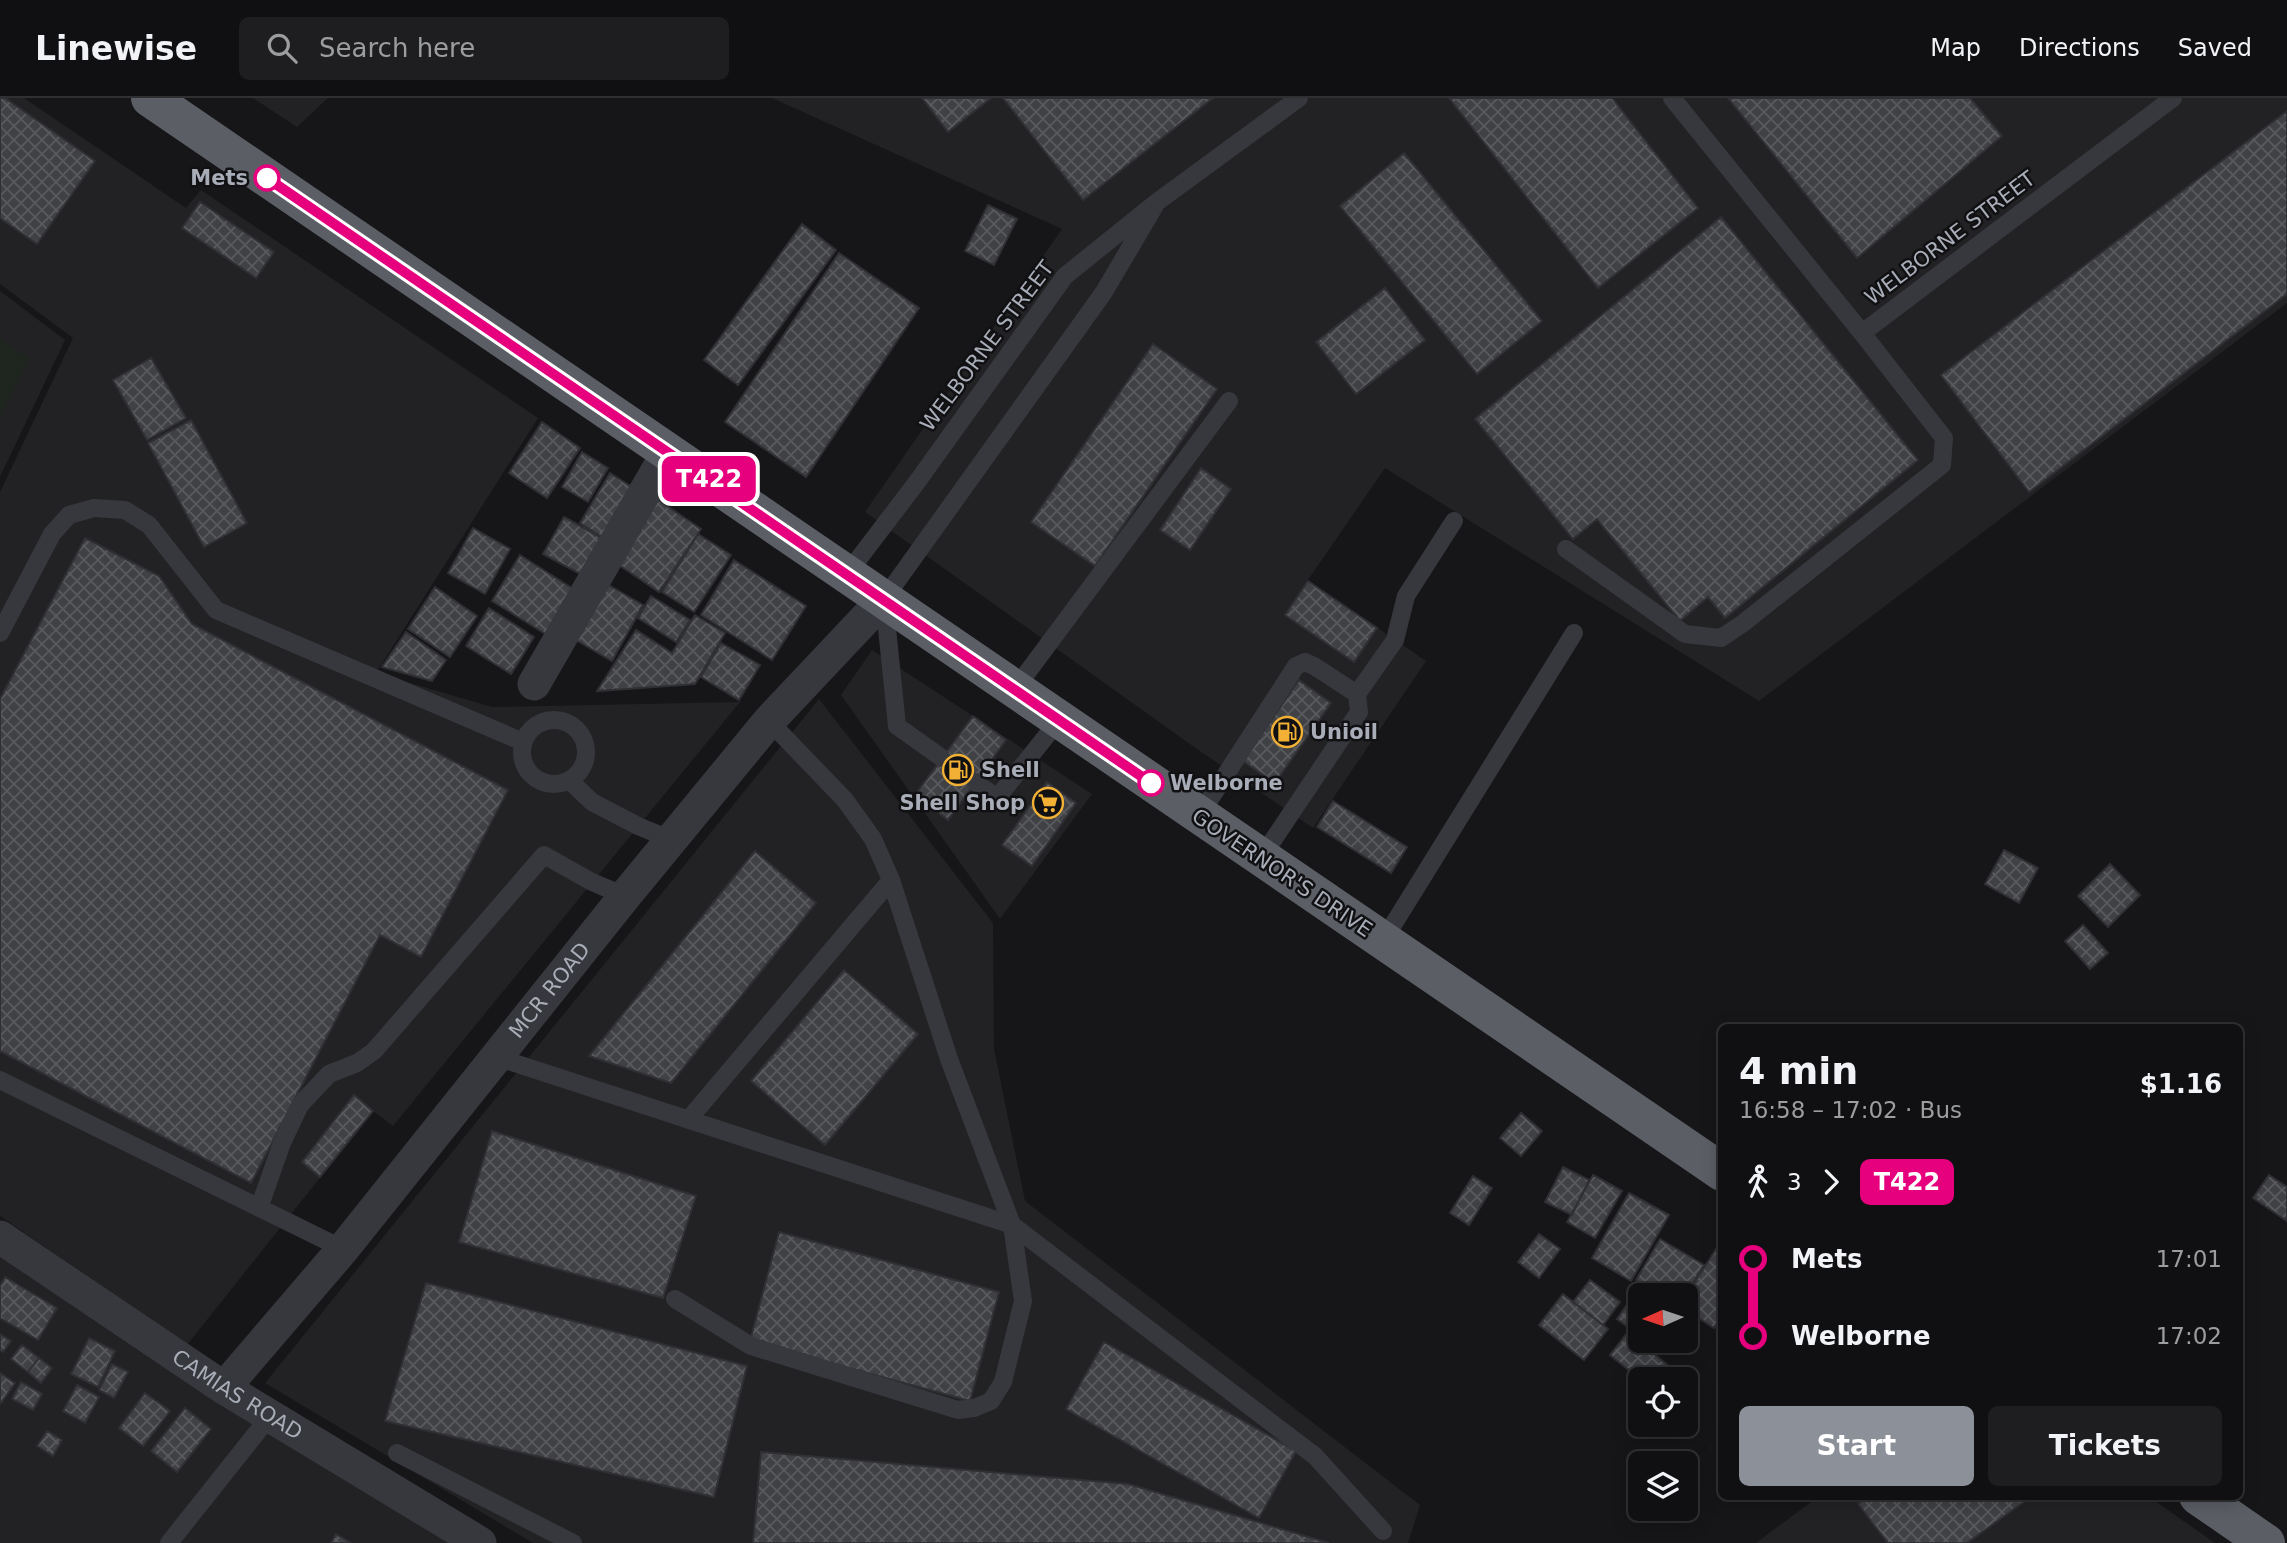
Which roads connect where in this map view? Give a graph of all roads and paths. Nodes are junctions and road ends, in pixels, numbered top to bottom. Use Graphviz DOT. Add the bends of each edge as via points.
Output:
graph roads {
  1 [pos="1299,98"];
  2 [pos="1672,98"];
  3 [pos="2173,98"];
  4 [pos="158,100"];
  5 [pos="1157,202"];
  6 [pos="1862,333"];
  7 [pos="1229,401"];
  8 [pos="668,452"];
  9 [pos="1454,521"];
  10 [pos="1566,549"];
  11 [pos="847,574"];
  12 [pos="884,599"];
  13 [pos="1574,633"];
  14 [pos="0,634"];
  15 [pos="534,684"];
  16 [pos="1015,689"];
  17 [pos="1357,694"];
  18 [pos="1059,720"];
  19 [pos="769,721"];
  20 [pos="523,743"];
  21 [pos="942,758"];
  22 [pos="569,780"];
  23 [pos="975,782"];
  24 [pos="1199,816"];
  25 [pos="672,839"];
  26 [pos="1261,858"];
  27 [pos="891,880"];
  28 [pos="625,896"];
  29 [pos="1383,942"];
  30 [pos="496,1057"];
  31 [pos="0,1080"];
  32 [pos="688,1120"];
  33 [pos="1718,1169"];
  34 [pos="259,1208"];
  35 [pos="1012,1225"];
  36 [pos="0,1237"];
  37 [pos="343,1250"];
  38 [pos="675,1299"];
  39 [pos="224,1388"];
  40 [pos="270,1416"];
  41 [pos="397,1453"];
  42 [pos="2204,1500"];
  43 [pos="1383,1531"];
  44 [pos="169,1543"];
  45 [pos="480,1543"];
  46 [pos="573,1543"];
  47 [pos="2266,1543"];
  1 -- 5 [label="lane, WELBORNE STREET"];
  2 -- 6 [label="lane, WELBORNE STREET"];
  3 -- 6 [label="lane, WELBORNE STREET"];
  4 -- 8 [label="highway, GOVERNOR'S DRIVE"];
  5 -- 11 [label="lane, WELBORNE STREET" via="1065,276"];
  5 -- 12 [label="lane, WELBORNE STREET" via="1104,292"];
  6 -- 10 [label="lane" via="1944,438 1942,465 1742,624 1721,638 1685,634"];
  7 -- 16 [label="lane"];
  8 -- 11 [label="highway, GOVERNOR'S DRIVE"];
  8 -- 15 [label="street"];
  9 -- 17 [label="lane" via="1406,596 1395,640"];
  11 -- 12 [label="highway, GOVERNOR'S DRIVE"];
  12 -- 16 [label="highway, GOVERNOR'S DRIVE"];
  12 -- 19 [label="street, MCR ROAD"];
  12 -- 21 [label="lane" via="897,726"];
  13 -- 29 [label="lane"];
  14 -- 20 [label="lane" via="52,534 69,515 94,508 125,510 149,525 216,610"];
  16 -- 18 [label="highway, GOVERNOR'S DRIVE"];
  17 -- 24 [label="lane" via="1314,666 1304,662 1296,666"];
  17 -- 26 [label="lane" via="1359,712"];
  18 -- 23 [label="lane" via="997,798"];
  18 -- 24 [label="highway, GOVERNOR'S DRIVE"];
  19 -- 25 [label="street, MCR ROAD"];
  19 -- 27 [label="lane" via="845,800 873,839"];
  20 -- 22 [label="lane" via="522,755 534,777 545,783"];
  20 -- 22 [label="lane" via="529,732 551,720 574,727 586,749 578,772"];
  22 -- 25 [label="lane" via="592,802"];
  24 -- 26 [label="highway, GOVERNOR'S DRIVE"];
  25 -- 28 [label="street, MCR ROAD"];
  26 -- 29 [label="highway, GOVERNOR'S DRIVE"];
  27 -- 32 [label="lane"];
  27 -- 35 [label="lane" via="949,1059"];
  28 -- 30 [label="street, MCR ROAD"];
  28 -- 34 [label="lane" via="544,855 374,1051 329,1074 300,1105"];
  29 -- 33 [label="highway, GOVERNOR'S DRIVE"];
  30 -- 32 [label="lane"];
  30 -- 37 [label="street, MCR ROAD"];
  31 -- 34 [label="lane"];
  32 -- 35 [label="lane"];
  34 -- 37 [label="lane"];
  35 -- 38 [label="lane" via="1023,1301 1003,1382 990,1401 974,1408 940,1405 751,1346"];
  35 -- 43 [label="lane" via="1315,1456"];
  36 -- 39 [label="street, CAMIAS ROAD"];
  37 -- 39 [label="street, MCR ROAD"];
  39 -- 40 [label="street, CAMIAS ROAD"];
  40 -- 44 [label="lane"];
  40 -- 45 [label="street, CAMIAS ROAD"];
  41 -- 46 [label="lane"];
  42 -- 47 [label="highway"];
}
